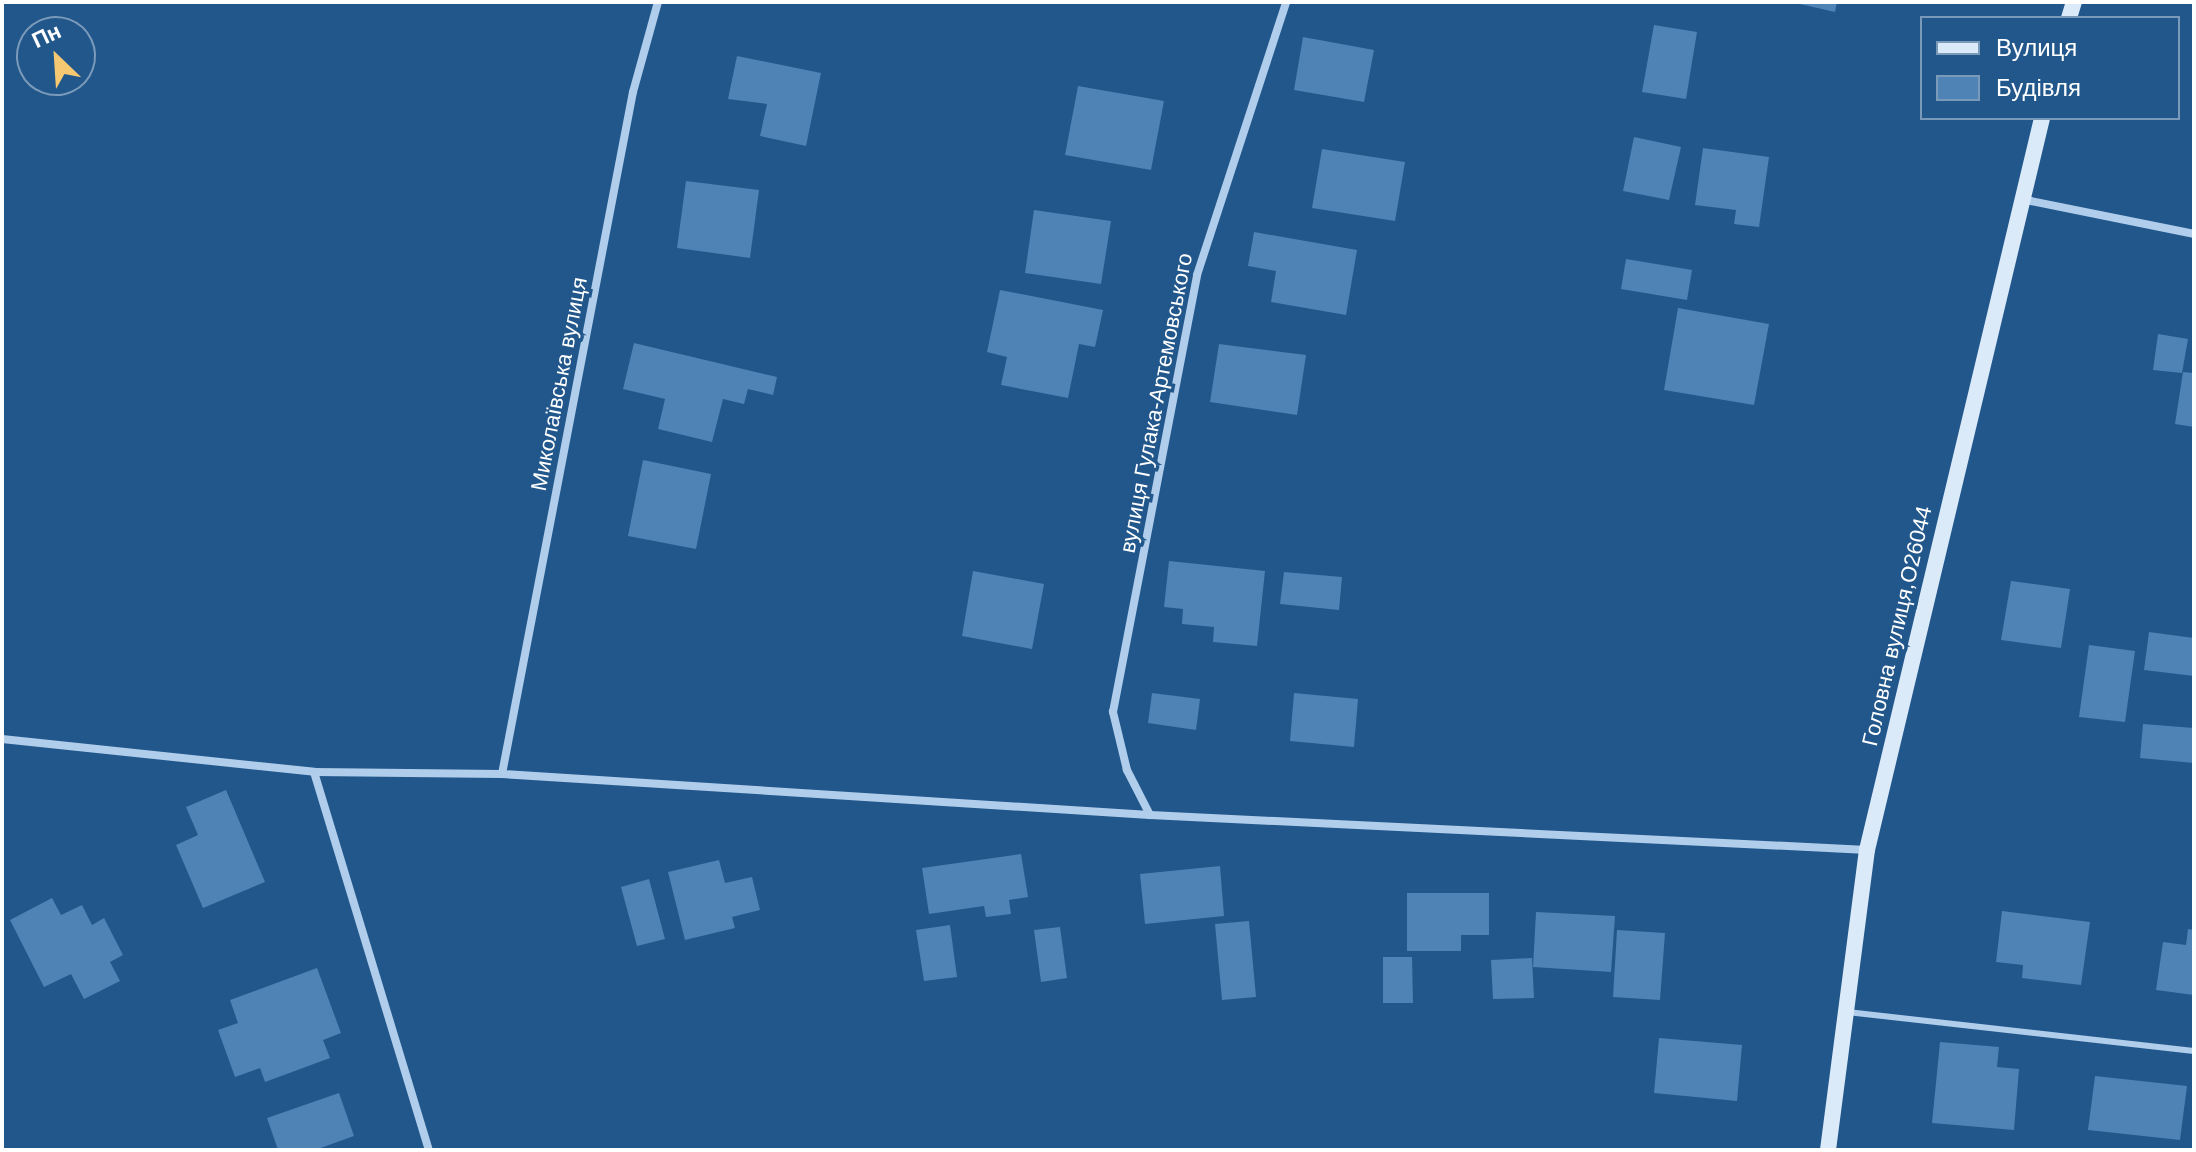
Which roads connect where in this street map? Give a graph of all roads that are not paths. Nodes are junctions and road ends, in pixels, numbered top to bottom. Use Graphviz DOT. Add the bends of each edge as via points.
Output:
graph roads {
  1 [pos="658,2"];
  2 [pos="1286,2"];
  3 [pos="2041,120"];
  4 [pos="2020,199"];
  5 [pos="2194,234"];
  6 [pos="2,739"];
  7 [pos="314,772"];
  8 [pos="502,774"];
  9 [pos="1150,815"];
  10 [pos="1867,850"];
  11 [pos="1844,1011"];
  12 [pos="2194,1051"];
  13 [pos="429,1150"];
  14 [pos="1828,1150"];
  1 -- 8 [label="street, Миколаївська вулиця" via="633,92"];
  2 -- 9 [label="street, вулиця Гулака-Артемовського" via="1197,275 1113,712 1127,770"];
  3 -- 4 [label="main road, Головна вулиця,О26044"];
  4 -- 5 [label="street"];
  4 -- 10 [label="main road, Головна вулиця,О26044"];
  6 -- 7 [label="street"];
  7 -- 8 [label="street"];
  7 -- 13 [label="street"];
  8 -- 9 [label="street"];
  9 -- 10 [label="street"];
  10 -- 11 [label="main road, Головна вулиця,О26044"];
  11 -- 12 [label="lane"];
  11 -- 14 [label="main road, Головна вулиця,О26044"];
}
